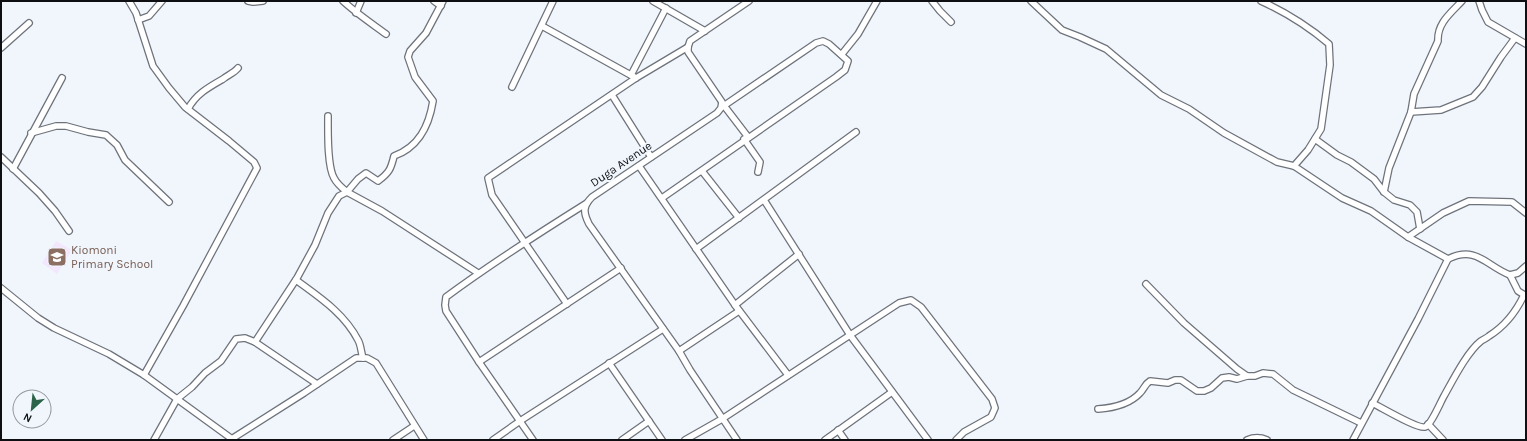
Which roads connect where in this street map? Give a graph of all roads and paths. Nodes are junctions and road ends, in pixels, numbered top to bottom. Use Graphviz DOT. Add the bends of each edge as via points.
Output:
graph roads {
  1 [pos="129,1"];
  2 [pos="162,1"];
  3 [pos="248,1"];
  4 [pos="263,1"];
  5 [pos="343,1"];
  6 [pos="361,1"];
  7 [pos="434,1"];
  8 [pos="553,1"];
  9 [pos="653,1"];
  10 [pos="749,1"];
  11 [pos="877,1"];
  12 [pos="932,1"];
  13 [pos="1031,1"];
  14 [pos="1261,1"];
  15 [pos="1462,1"];
  16 [pos="1479,1"];
  17 [pos="442,4"];
  18 [pos="666,8"];
  19 [pos="356,13"];
  20 [pos="138,20"];
  21 [pos="951,22"];
  22 [pos="30,23"];
  23 [pos="542,26"];
  24 [pos="705,31"];
  25 [pos="386,34"];
  26 [pos="1515,38"];
  27 [pos="1526,44"];
  28 [pos="688,47"];
  29 [pos="1,48"];
  30 [pos="842,54"];
  31 [pos="238,68"];
  32 [pos="633,77"];
  33 [pos="62,78"];
  34 [pos="512,87"];
  35 [pos="612,95"];
  36 [pos="724,104"];
  37 [pos="188,109"];
  38 [pos="1411,112"];
  39 [pos="328,116"];
  40 [pos="856,132"];
  41 [pos="31,133"];
  42 [pos="746,138"];
  43 [pos="1315,139"];
  44 [pos="1,157"];
  45 [pos="651,157"];
  46 [pos="639,166"];
  47 [pos="1294,166"];
  48 [pos="13,169"];
  49 [pos="702,171"];
  50 [pos="758,172"];
  51 [pos="347,192"];
  52 [pos="1384,192"];
  53 [pos="662,198"];
  54 [pos="764,200"];
  55 [pos="169,202"];
  56 [pos="587,203"];
  57 [pos="1526,213"];
  58 [pos="739,218"];
  59 [pos="1420,229"];
  60 [pos="69,231"];
  61 [pos="1408,237"];
  62 [pos="524,242"];
  63 [pos="696,249"];
  64 [pos="799,254"];
  65 [pos="1448,259"];
  66 [pos="1526,266"];
  67 [pos="621,268"];
  68 [pos="478,273"];
  69 [pos="1510,275"];
  70 [pos="296,280"];
  71 [pos="1146,284"];
  72 [pos="1,288"];
  73 [pos="1525,296"];
  74 [pos="567,304"];
  75 [pos="735,305"];
  76 [pos="739,311"];
  77 [pos="663,329"];
  78 [pos="850,335"];
  79 [pos="255,342"];
  80 [pos="679,351"];
  81 [pos="362,358"];
  82 [pos="479,362"];
  83 [pos="609,363"];
  84 [pos="144,375"];
  85 [pos="788,375"];
  86 [pos="1247,376"];
  87 [pos="317,384"];
  88 [pos="892,392"];
  89 [pos="177,399"];
  90 [pos="1372,403"];
  91 [pos="1098,409"];
  92 [pos="722,419"];
  93 [pos="520,421"];
  94 [pos="649,422"];
  95 [pos="1362,423"];
  96 [pos="1428,424"];
  97 [pos="414,426"];
  98 [pos="838,430"];
  99 [pos="231,439"];
  100 [pos="154,440"];
  101 [pos="393,440"];
  102 [pos="424,440"];
  103 [pos="493,440"];
  104 [pos="533,440"];
  105 [pos="622,440"];
  106 [pos="662,440"];
  107 [pos="685,440"];
  108 [pos="737,440"];
  109 [pos="825,440"];
  110 [pos="845,440"];
  111 [pos="928,440"];
  112 [pos="956,440"];
  113 [pos="1248,440"];
  114 [pos="1267,440"];
  115 [pos="1353,440"];
  116 [pos="1443,440"];
  1 -- 20 [label="street"];
  2 -- 20 [label="street" via="149,16"];
  3 -- 4 [label="street"];
  5 -- 19 [label="street"];
  6 -- 19 [label="street"];
  7 -- 17 [label="street"];
  8 -- 23 [label="street"];
  9 -- 18 [label="street"];
  10 -- 24 [label="street"];
  11 -- 30 [label="street" via="858,34"];
  12 -- 21 [label="street"];
  13 -- 47 [label="street" via="1062,30 1106,50 1162,95 1277,162"];
  14 -- 43 [label="street" via="1280,10 1329,44 1330,65 1321,129"];
  15 -- 38 [label="street" via="1441,23 1436,48 1414,94"];
  16 -- 26 [label="street" via="1488,22"];
  17 -- 51 [label="street" via="426,33 408,57 415,77 433,101 432,111 421,138 404,152 394,156 387,175 378,181 366,173"];
  18 -- 24 [label="street"];
  18 -- 32 [label="street"];
  19 -- 25 [label="street"];
  20 -- 37 [label="street" via="153,66"];
  22 -- 29 [label="street"];
  23 -- 32 [label="street"];
  23 -- 34 [label="street"];
  24 -- 28 [label="street" via="690,41"];
  26 -- 27 [label="street"];
  26 -- 38 [label="street" via="1473,97 1441,110"];
  28 -- 32 [label="street"];
  28 -- 36 [label="street" via="688,52"];
  30 -- 36 [label="street, Duga Avenue" via="823,41 816,42"];
  30 -- 42 [label="street" via="848,60 845,70"];
  31 -- 37 [label="street" via="203,90"];
  32 -- 35 [label="street"];
  33 -- 41 [label="street"];
  35 -- 45 [label="street"];
  35 -- 62 [label="street" via="488,178 492,195"];
  36 -- 42 [label="street"];
  36 -- 45 [label="street, Duga Avenue" via="716,113"];
  37 -- 84 [label="street" via="254,162 257,168"];
  38 -- 52 [label="street" via="1389,168"];
  39 -- 51 [label="street" via="333,176"];
  40 -- 54 [label="street"];
  41 -- 48 [label="street"];
  41 -- 55 [label="street" via="66,126 106,135 117,144 125,160"];
  42 -- 49 [label="street"];
  42 -- 50 [label="street" via="760,162"];
  43 -- 47 [label="street"];
  43 -- 52 [label="street" via="1374,179"];
  44 -- 48 [label="street"];
  45 -- 46 [label="street, Duga Avenue"];
  46 -- 53 [label="street"];
  46 -- 56 [label="street, Duga Avenue"];
  47 -- 61 [label="street" via="1342,198 1371,211"];
  48 -- 60 [label="street" via="25,178 55,211"];
  49 -- 53 [label="street"];
  49 -- 58 [label="street"];
  51 -- 68 [label="street"];
  51 -- 70 [label="street" via="339,196 328,213 315,245"];
  52 -- 59 [label="street" via="1394,200 1410,205 1417,212"];
  53 -- 63 [label="street"];
  54 -- 58 [label="street"];
  54 -- 64 [label="street"];
  56 -- 62 [label="street"];
  56 -- 67 [label="street, Duga Avenue" via="584,209 589,224"];
  57 -- 59 [label="street" via="1512,202 1469,201 1443,213"];
  58 -- 63 [label="street"];
  59 -- 61 [label="street"];
  61 -- 65 [label="street"];
  62 -- 68 [label="street"];
  62 -- 74 [label="street"];
  63 -- 75 [label="street"];
  64 -- 75 [label="street"];
  64 -- 78 [label="street"];
  65 -- 69 [label="street" via="1462,253 1470,254"];
  65 -- 90 [label="street"];
  66 -- 69 [label="street" via="1518,273"];
  67 -- 74 [label="street"];
  67 -- 77 [label="street, Duga Avenue"];
  68 -- 82 [label="street" via="446,297 445,305 446,311"];
  69 -- 73 [label="street" via="1518,291"];
  70 -- 79 [label="street"];
  70 -- 81 [label="street" via="344,318 359,341"];
  71 -- 86 [label="street" via="1184,323"];
  72 -- 84 [label="street" via="54,328 109,354"];
  73 -- 96 [label="street" via="1513,316 1481,341 1470,354"];
  74 -- 82 [label="street"];
  75 -- 76 [label="street"];
  76 -- 80 [label="street"];
  76 -- 85 [label="street"];
  77 -- 80 [label="street, Duga Avenue"];
  77 -- 83 [label="street"];
  78 -- 85 [label="street"];
  78 -- 88 [label="street"];
  78 -- 112 [label="street" via="899,303 911,300 921,307 992,399 995,408 991,417 964,432"];
  79 -- 87 [label="street"];
  79 -- 89 [label="street" via="244,338 236,339 221,361"];
  80 -- 92 [label="street, Duga Avenue"];
  81 -- 87 [label="street" via="348,362"];
  81 -- 97 [label="street" via="376,363"];
  82 -- 93 [label="street"];
  83 -- 93 [label="street"];
  83 -- 94 [label="street"];
  84 -- 89 [label="street"];
  85 -- 92 [label="street"];
  86 -- 91 [label="street" via="1237,379 1222,378 1204,391 1197,391 1180,380 1168,383 1150,381 1140,394 1126,402"];
  86 -- 95 [label="street" via="1273,374 1293,390"];
  87 -- 99 [label="street"];
  88 -- 98 [label="street"];
  88 -- 111 [label="street"];
  89 -- 99 [label="street"];
  89 -- 100 [label="street"];
  90 -- 95 [label="street"];
  90 -- 96 [label="street" via="1412,424 1423,427"];
  92 -- 107 [label="street"];
  92 -- 108 [label="street, Duga Avenue"];
  93 -- 103 [label="street"];
  93 -- 104 [label="street"];
  94 -- 105 [label="street"];
  94 -- 106 [label="street"];
  95 -- 115 [label="street"];
  96 -- 116 [label="street"];
  97 -- 101 [label="street"];
  97 -- 102 [label="street"];
  98 -- 109 [label="street"];
  98 -- 110 [label="street"];
  113 -- 114 [label="street"];
}
